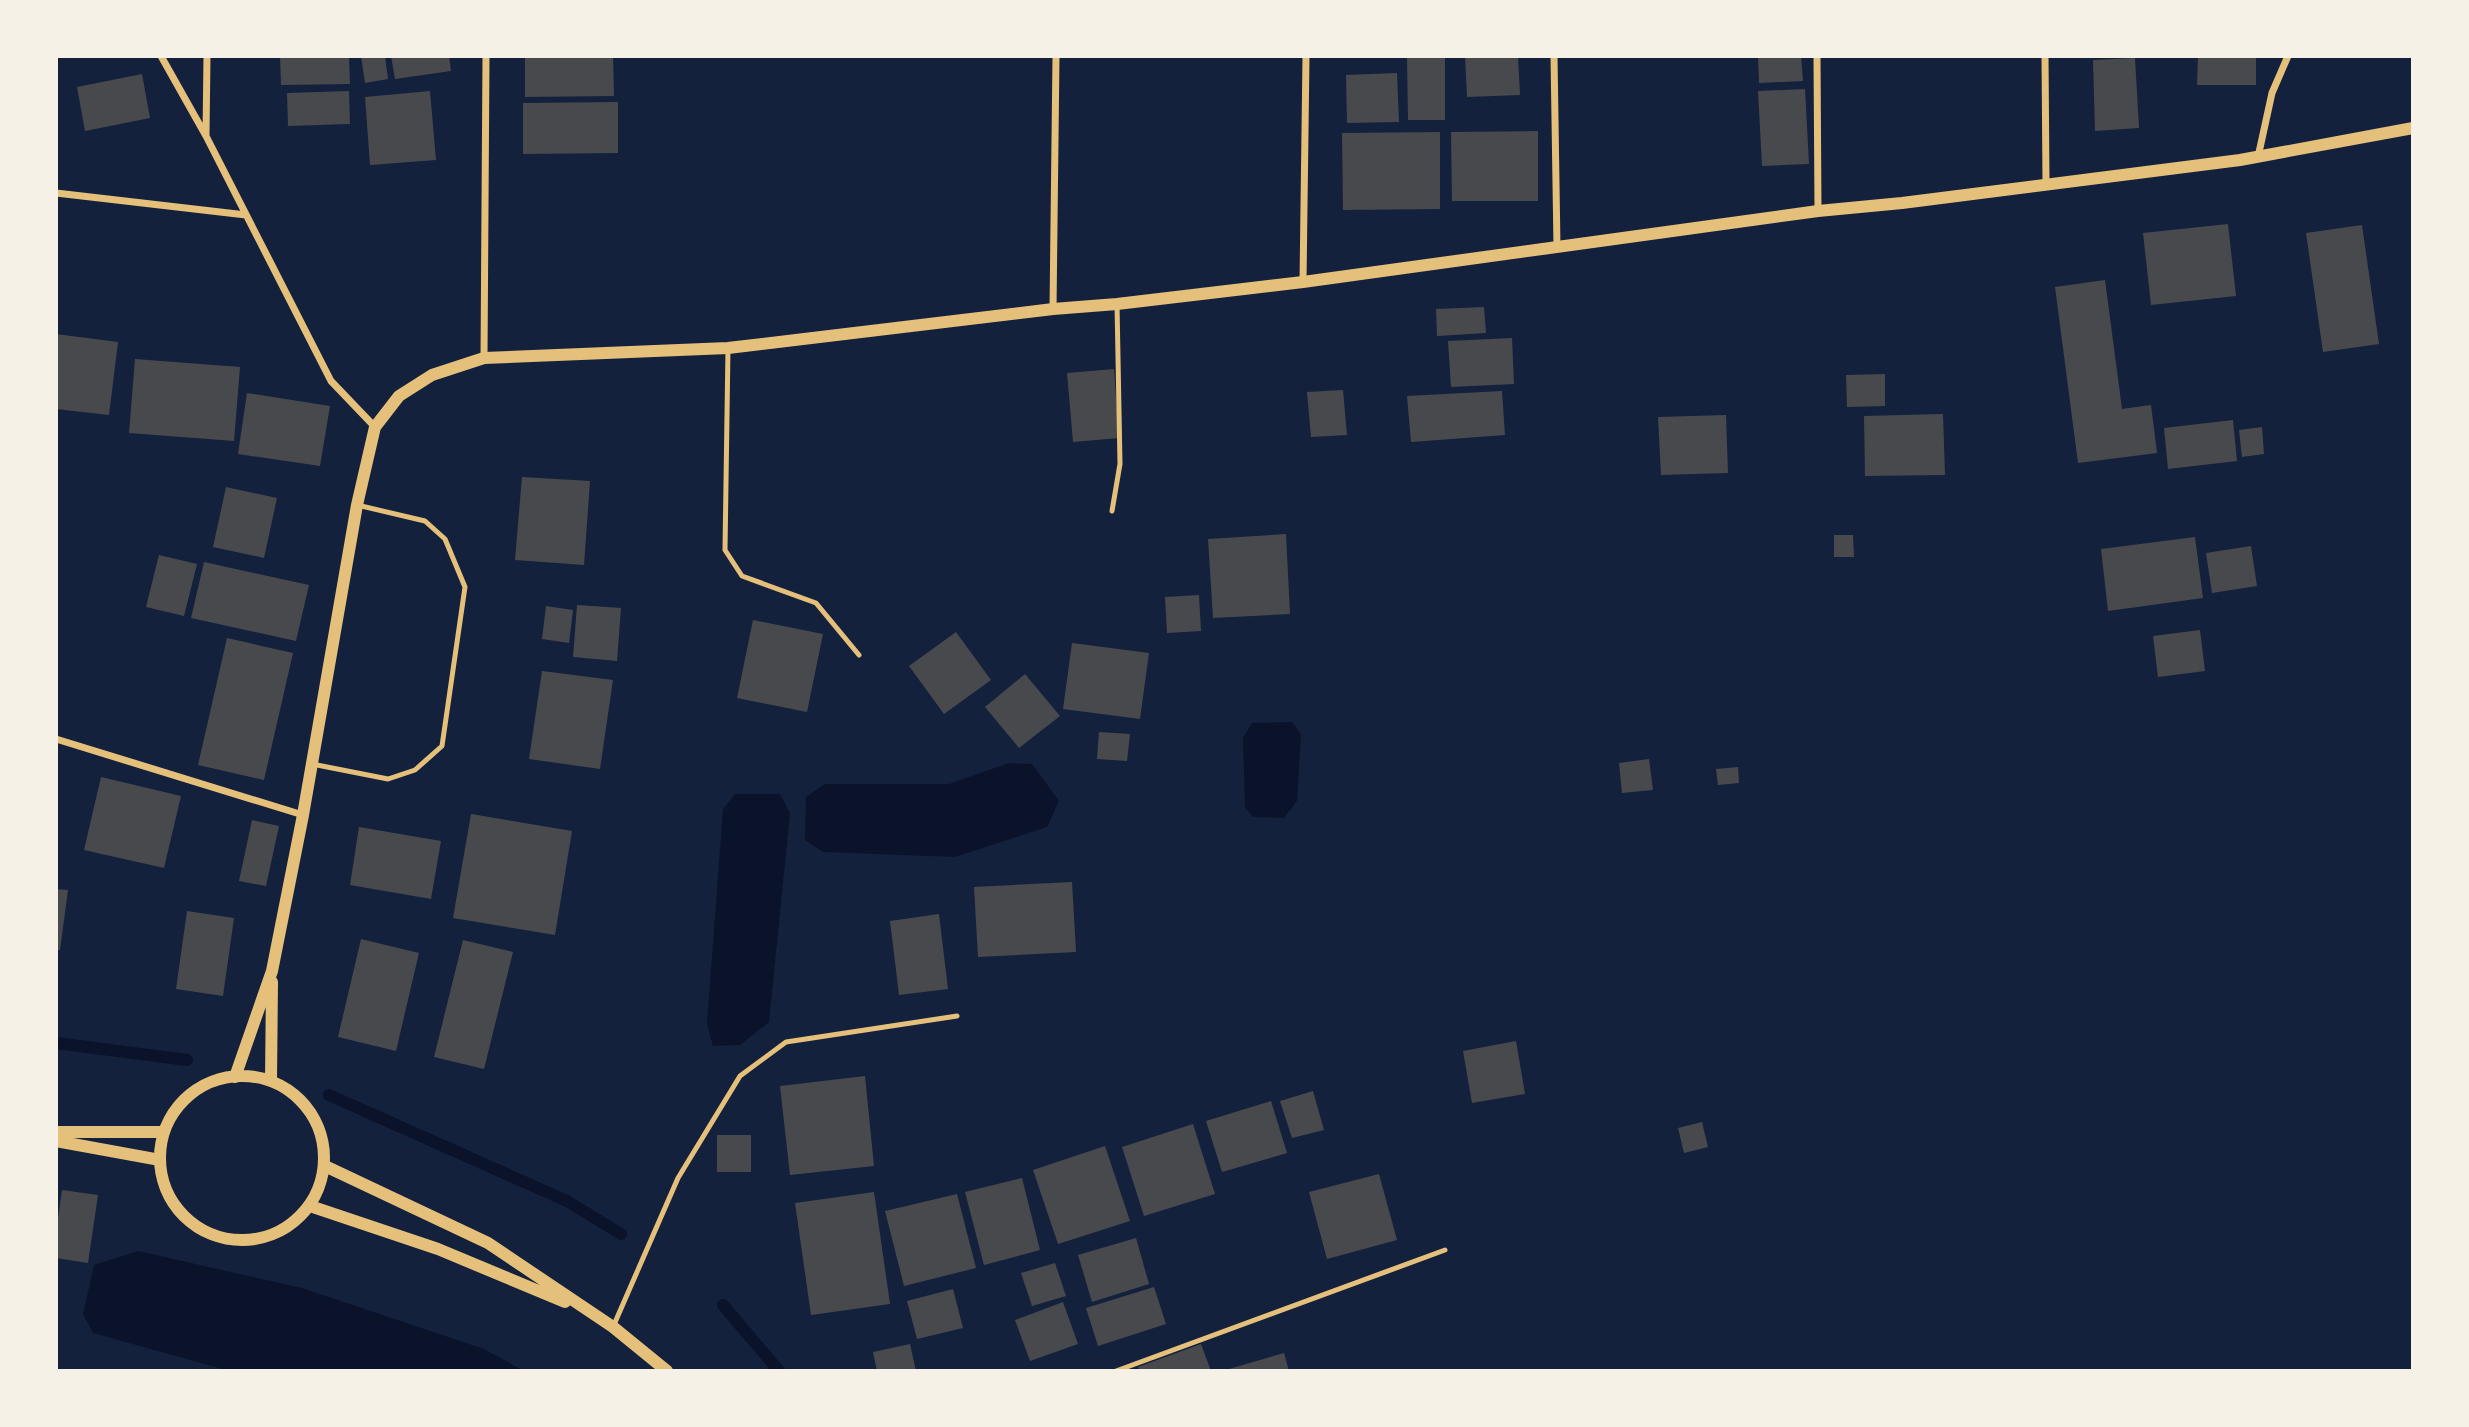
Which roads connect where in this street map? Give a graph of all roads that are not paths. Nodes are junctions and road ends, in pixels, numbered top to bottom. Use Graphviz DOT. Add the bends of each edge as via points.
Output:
graph roads {
  1 [pos="161,56"];
  2 [pos="207,56"];
  3 [pos="486,56"];
  4 [pos="1056,56"];
  5 [pos="1306,56"];
  6 [pos="1554,56"];
  7 [pos="1817,56"];
  8 [pos="2045,56"];
  9 [pos="2288,56"];
  10 [pos="2413,128"];
  11 [pos="205,136"];
  12 [pos="2258,157"];
  13 [pos="2046,184"];
  14 [pos="56,192"];
  15 [pos="1818,211"];
  16 [pos="246,215"];
  17 [pos="1557,248"];
  18 [pos="1303,282"];
  19 [pos="1117,304"];
  20 [pos="1053,309"];
  21 [pos="729,348"];
  22 [pos="484,358"];
  23 [pos="374,427"];
  24 [pos="358,505"];
  25 [pos="1112,511"];
  26 [pos="859,655"];
  27 [pos="56,739"];
  28 [pos="312,764"];
  29 [pos="303,815"];
  30 [pos="272,971"];
  31 [pos="957,1016"];
  32 [pos="235,1077"];
  33 [pos="271,1081"];
  34 [pos="56,1132"];
  35 [pos="164,1132"];
  36 [pos="56,1141"];
  37 [pos="160,1160"];
  38 [pos="325,1166"];
  39 [pos="310,1206"];
  40 [pos="1446,1250"];
  41 [pos="592,1313"];
  42 [pos="613,1327"];
  43 [pos="667,1371"];
  44 [pos="1116,1371"];
  1 -- 11 [label="street"];
  2 -- 11 [label="street"];
  3 -- 22 [label="street"];
  4 -- 20 [label="street"];
  5 -- 18 [label="street"];
  6 -- 17 [label="street"];
  7 -- 15 [label="street"];
  8 -- 13 [label="street"];
  9 -- 12 [label="street" via="2272,93"];
  10 -- 12 [label="street"];
  11 -- 16 [label="street"];
  12 -- 13 [label="street"];
  13 -- 15 [label="street"];
  14 -- 16 [label="street"];
  15 -- 17 [label="street"];
  16 -- 23 [label="street" via="331,382"];
  17 -- 18 [label="street"];
  18 -- 19 [label="street"];
  19 -- 20 [label="street"];
  19 -- 25 [label="lane" via="1121,464"];
  20 -- 21 [label="street"];
  21 -- 22 [label="street"];
  21 -- 26 [label="lane" via="724,550 742,576 816,603"];
  22 -- 23 [label="street" via="432,375 399,396"];
  23 -- 24 [label="street"];
  24 -- 28 [label="street"];
  24 -- 28 [label="lane" via="425,521 445,539 465,587 442,746 415,770 388,779"];
  27 -- 29 [label="street"];
  28 -- 29 [label="street"];
  29 -- 30 [label="street"];
  30 -- 32 [label="street"];
  30 -- 33 [label="street"];
  31 -- 42 [label="lane" via="786,1042 740,1076 678,1178"];
  32 -- 33 [label="street"];
  32 -- 35 [label="street" via="208,1083 190,1095"];
  33 -- 38 [label="street" via="290,1091 312,1115 324,1144"];
  34 -- 35 [label="street"];
  35 -- 37 [label="street"];
  36 -- 37 [label="street"];
  37 -- 39 [label="street" via="167,1192 178,1211 213,1236 256,1240 295,1222"];
  38 -- 39 [label="street"];
  38 -- 41 [label="street" via="488,1243"];
  39 -- 41 [label="street" via="438,1249"];
  40 -- 44 [label="lane"];
  41 -- 42 [label="street"];
  42 -- 43 [label="street"];
}
